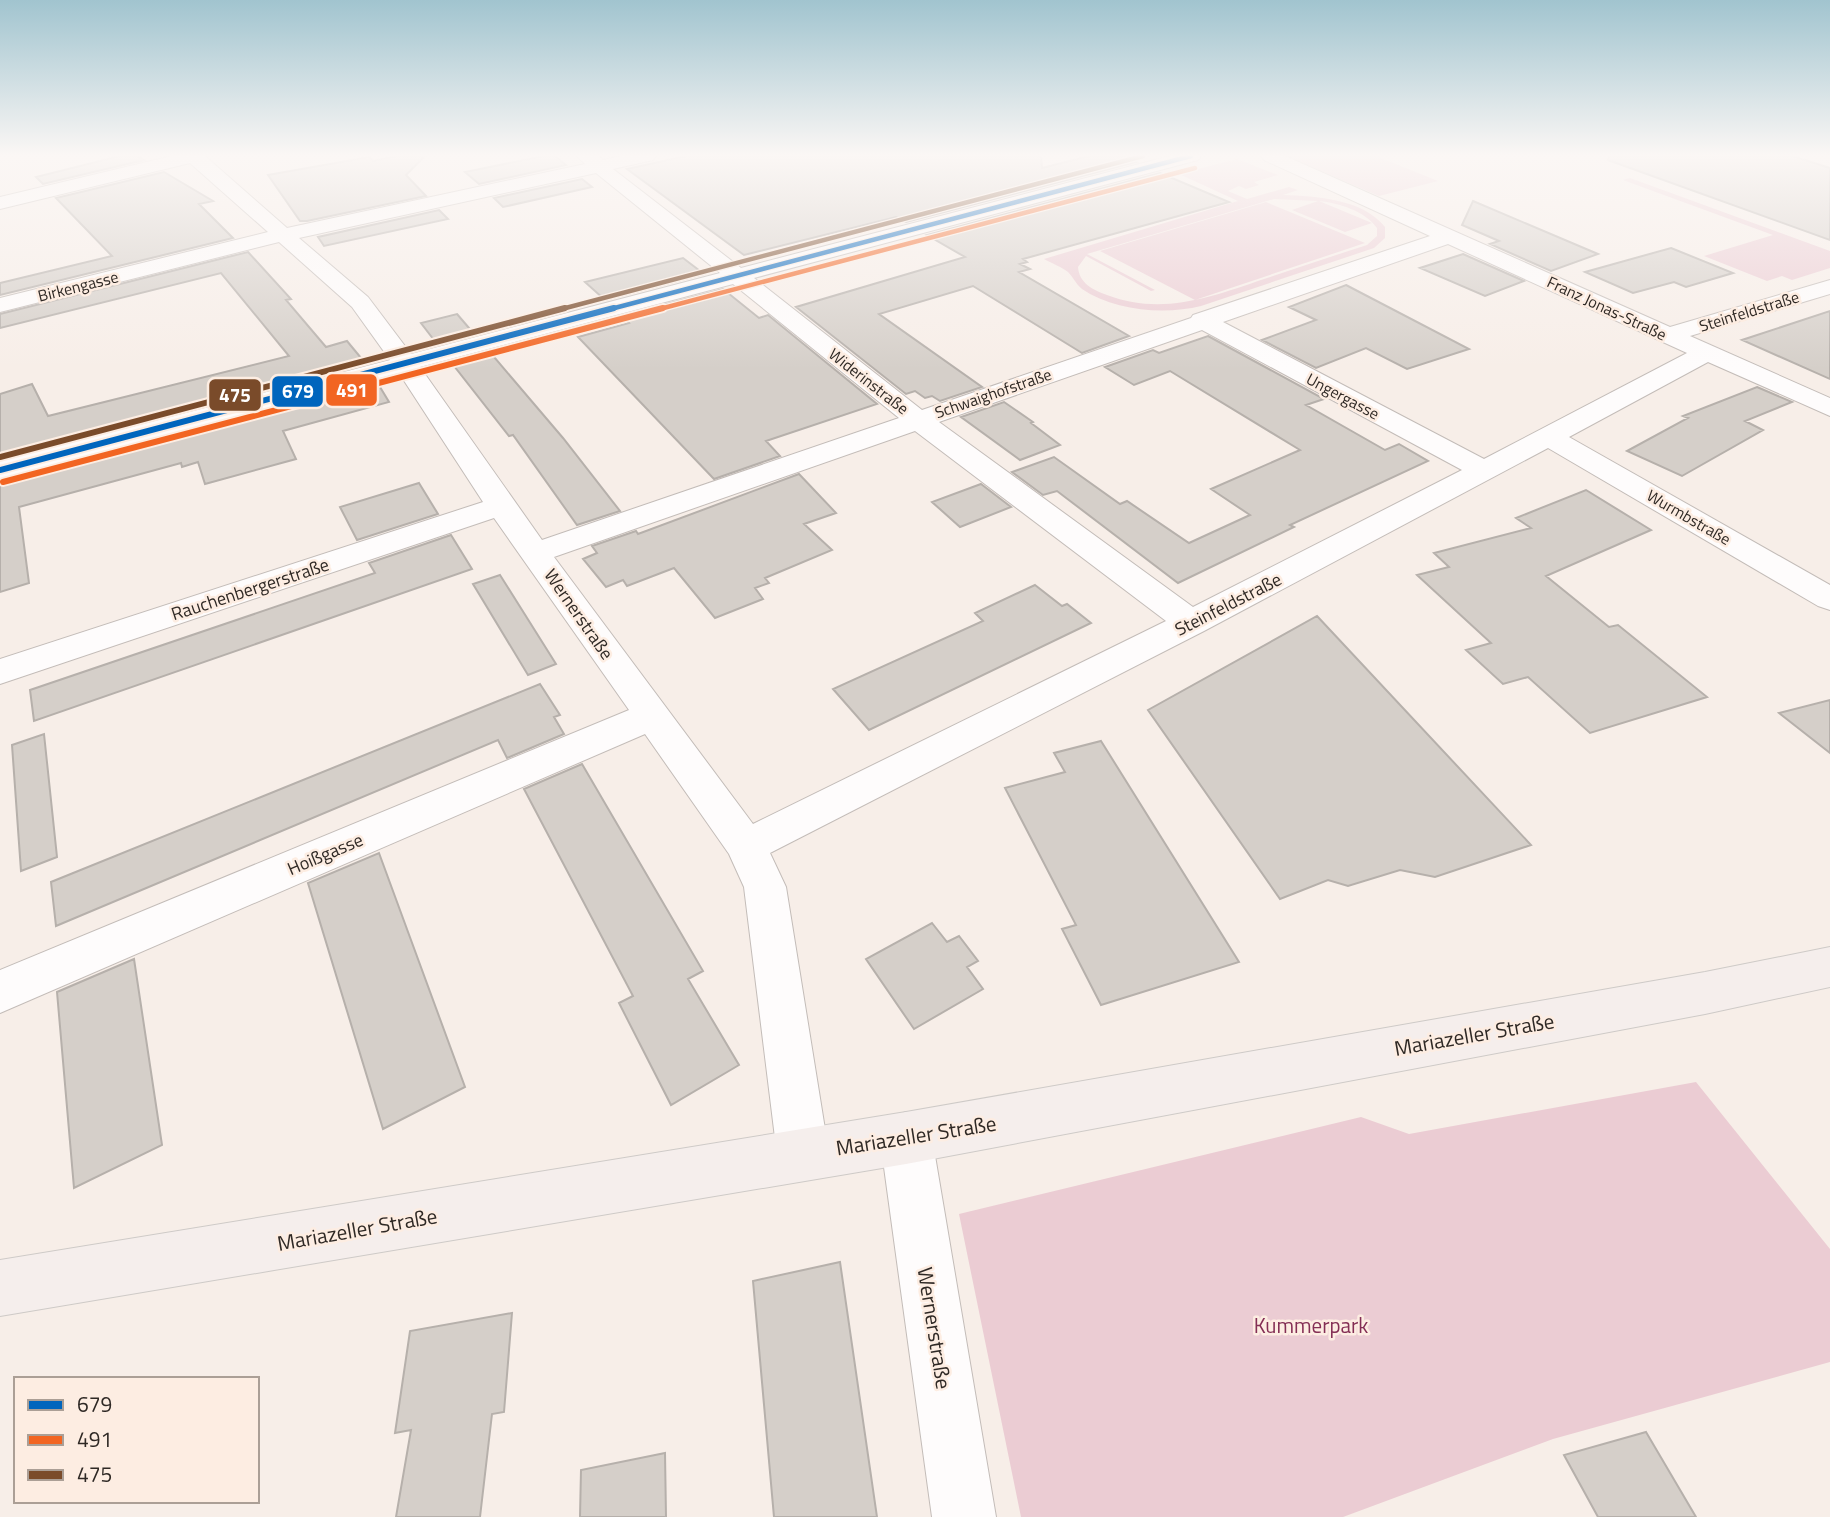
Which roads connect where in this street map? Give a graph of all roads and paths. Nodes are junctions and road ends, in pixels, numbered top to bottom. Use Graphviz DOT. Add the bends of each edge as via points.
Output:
graph roads {
  1 [pos="273,227"];
  2 [pos="316,227"];
  3 [pos="674,227"];
  4 [pos="923,227"];
  5 [pos="1430,227"];
  6 [pos="282,235"];
  7 [pos="1451,236"];
  8 [pos="736,276"];
  9 [pos="1830,287"];
  10 [pos="0,305"];
  11 [pos="1201,320"];
  12 [pos="1668,335"];
  13 [pos="1706,353"];
  14 [pos="404,362"];
  15 [pos="1830,408"];
  16 [pos="917,419"];
  17 [pos="1548,436"];
  18 [pos="0,470"];
  19 [pos="1485,471"];
  20 [pos="501,506"];
  21 [pos="536,553"];
  22 [pos="1830,599"];
  23 [pos="1192,623"];
  24 [pos="0,672"];
  25 [pos="651,716"];
  26 [pos="746,846"];
  27 [pos="1830,967"];
  28 [pos="0,992"];
  29 [pos="906,1138"];
  30 [pos="803,1154"];
  31 [pos="0,1288"];
  32 [pos="964,1517"];
  1 -- 6 [label="street, Wernerstraße"];
  2 -- 6 [label="street, Birkengasse"];
  3 -- 8 [label="street, Widerinstraße"];
  4 -- 8 [label="street"];
  5 -- 7 [label="street, Franz Jonas-Straße"];
  6 -- 10 [label="street, Birkengasse"];
  6 -- 14 [label="street, Wernerstraße" via="360,302"];
  7 -- 11 [label="street, Schwaighofstraße"];
  7 -- 12 [label="street, Franz Jonas-Straße"];
  8 -- 14 [label="street"];
  8 -- 16 [label="street, Widerinstraße"];
  9 -- 12 [label="street, Steinfeldstraße"];
  11 -- 16 [label="street, Schwaighofstraße"];
  11 -- 19 [label="street, Ungergasse"];
  12 -- 13 [label="street, Franz Jonas-Straße"];
  13 -- 15 [label="street, Franz Jonas-Straße"];
  13 -- 17 [label="street, Steinfeldstraße"];
  14 -- 18 [label="street"];
  14 -- 20 [label="street, Wernerstraße"];
  16 -- 21 [label="street, Schwaighofstraße"];
  16 -- 23 [label="street, Widerinstraße"];
  17 -- 19 [label="street, Steinfeldstraße"];
  17 -- 22 [label="street, Wurmbstraße"];
  19 -- 23 [label="street, Steinfeldstraße"];
  20 -- 21 [label="street, Wernerstraße"];
  20 -- 24 [label="street, Rauchenbergerstraße"];
  21 -- 25 [label="street, Wernerstraße"];
  23 -- 26 [label="street, Steinfeldstraße"];
  25 -- 26 [label="street, Wernerstraße"];
  25 -- 28 [label="street, Hoißgasse"];
  26 -- 30 [label="street, Wernerstraße" via="765,887"];
  27 -- 29 [label="main road, Mariazeller Straße"];
  29 -- 30 [label="main road, Mariazeller Straße"];
  29 -- 32 [label="street, Wernerstraße"];
  30 -- 31 [label="main road, Mariazeller Straße"];
}
